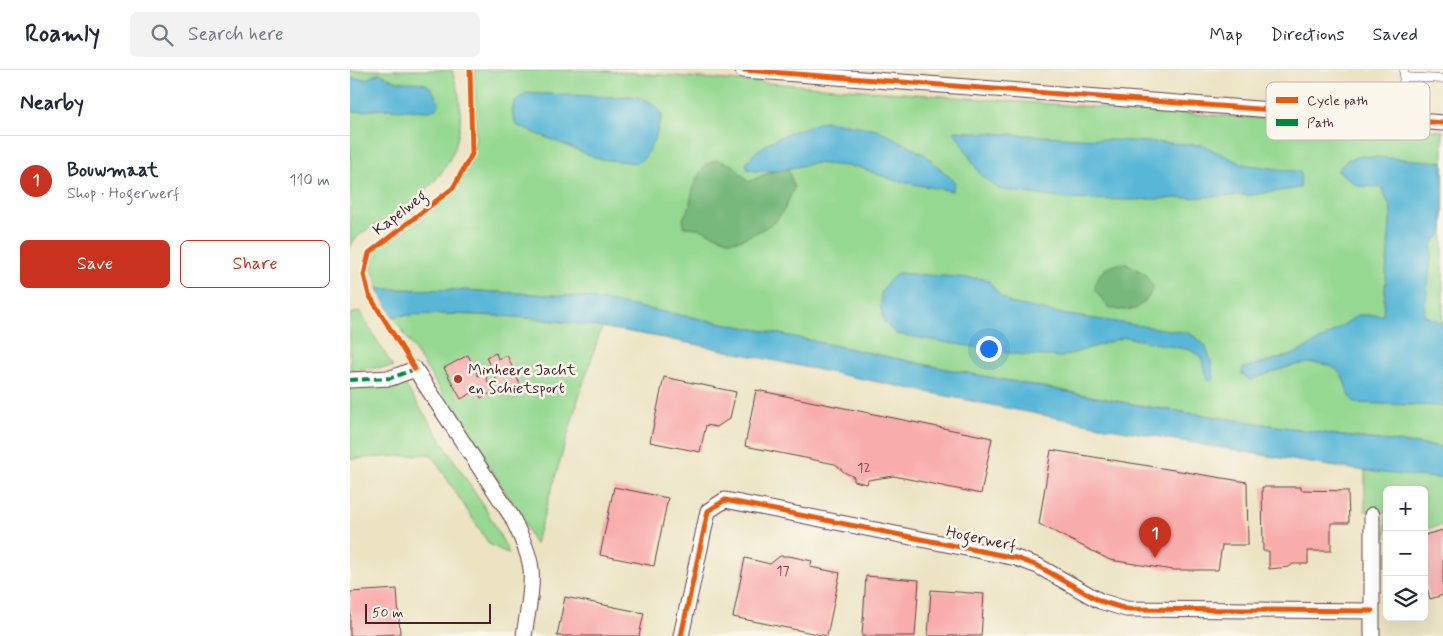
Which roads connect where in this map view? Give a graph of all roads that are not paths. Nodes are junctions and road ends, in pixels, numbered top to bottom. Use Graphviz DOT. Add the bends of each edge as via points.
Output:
graph roads {
  1 [pos="742,70"];
  2 [pos="1404,73"];
  3 [pos="1443,79"];
  4 [pos="1266,110"];
  5 [pos="1430,122"];
  6 [pos="1443,123"];
  7 [pos="350,380"];
  8 [pos="1372,515"];
  9 [pos="1372,611"];
  10 [pos="524,636"];
  11 [pos="682,636"];
  12 [pos="1372,636"];
  1 -- 4 [label="street"];
  2 -- 3 [label="lane"];
  5 -- 6 [label="street"];
  7 -- 10 [label="street" via="391,378 415,369 512,517 523,543 531,568"];
  8 -- 9 [label="street"];
  9 -- 11 [label="street, Hogerwerf" via="1126,609 1100,600 1038,566 1016,558 724,500 708,511"];
  9 -- 12 [label="street"];
}
